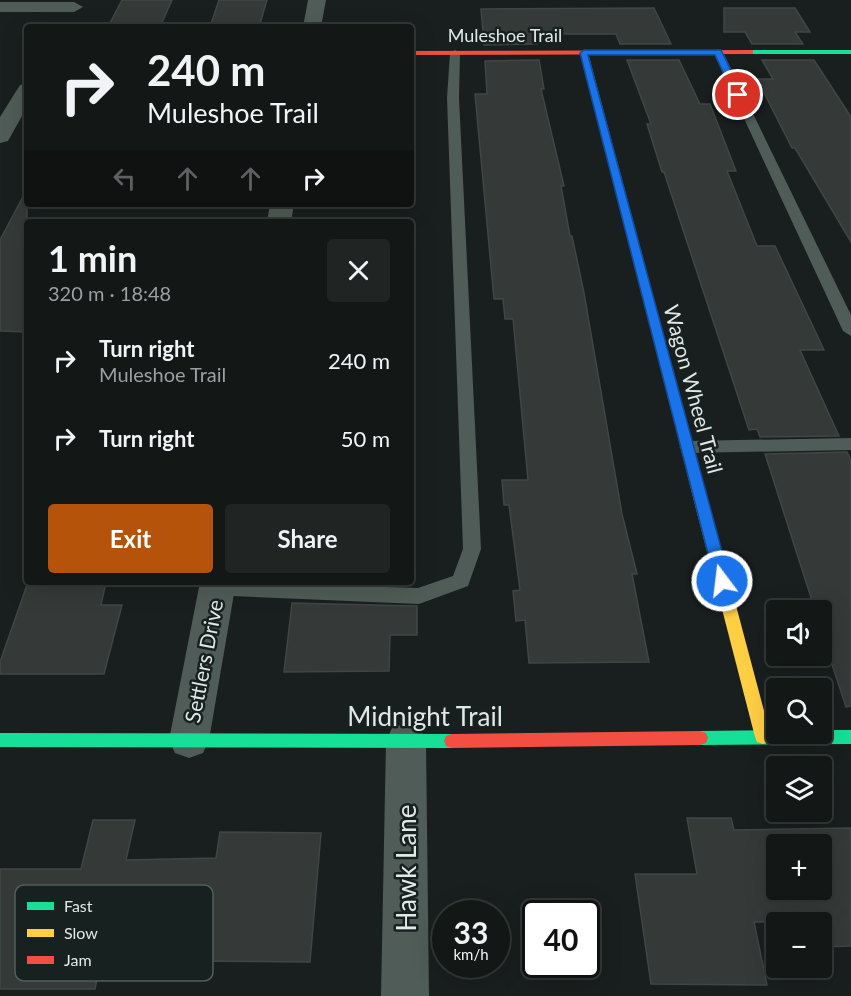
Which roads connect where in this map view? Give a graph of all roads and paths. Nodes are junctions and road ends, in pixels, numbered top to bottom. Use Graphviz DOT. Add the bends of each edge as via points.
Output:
graph roads {
  1 [pos="317,0"];
  2 [pos="76,4"];
  3 [pos="0,7"];
  4 [pos="65,24"];
  5 [pos="313,24"];
  6 [pos="718,52"];
  7 [pos="851,52"];
  8 [pos="414,53"];
  9 [pos="455,53"];
  10 [pos="584,53"];
  11 [pos="24,94"];
  12 [pos="0,136"];
  13 [pos="851,331"];
  14 [pos="851,444"];
  15 [pos="688,447"];
  16 [pos="217,586"];
  17 [pos="763,737"];
  18 [pos="851,737"];
  19 [pos="0,740"];
  20 [pos="189,740"];
  21 [pos="406,741"];
  22 [pos="405,996"];
  1 -- 5 [label="street"];
  2 -- 3 [label="street"];
  2 -- 4 [label="street"];
  6 -- 7 [label="street, Muleshoe Trail"];
  6 -- 10 [label="street, Muleshoe Trail"];
  6 -- 13 [label="lane"];
  8 -- 9 [label="street, Muleshoe Trail"];
  9 -- 10 [label="street, Muleshoe Trail"];
  9 -- 16 [label="lane" via="453,98 472,549 461,581 419,596"];
  10 -- 15 [label="street, Wagon Wheel Trail"];
  11 -- 12 [label="street"];
  14 -- 15 [label="lane"];
  15 -- 17 [label="street, Wagon Wheel Trail"];
  16 -- 20 [label="street, Settlers Drive"];
  17 -- 18 [label="street, Midnight Trail"];
  17 -- 21 [label="street, Midnight Trail"];
  19 -- 20 [label="street, Midnight Trail"];
  20 -- 21 [label="street, Midnight Trail"];
  21 -- 22 [label="street, Hawk Lane"];
}
